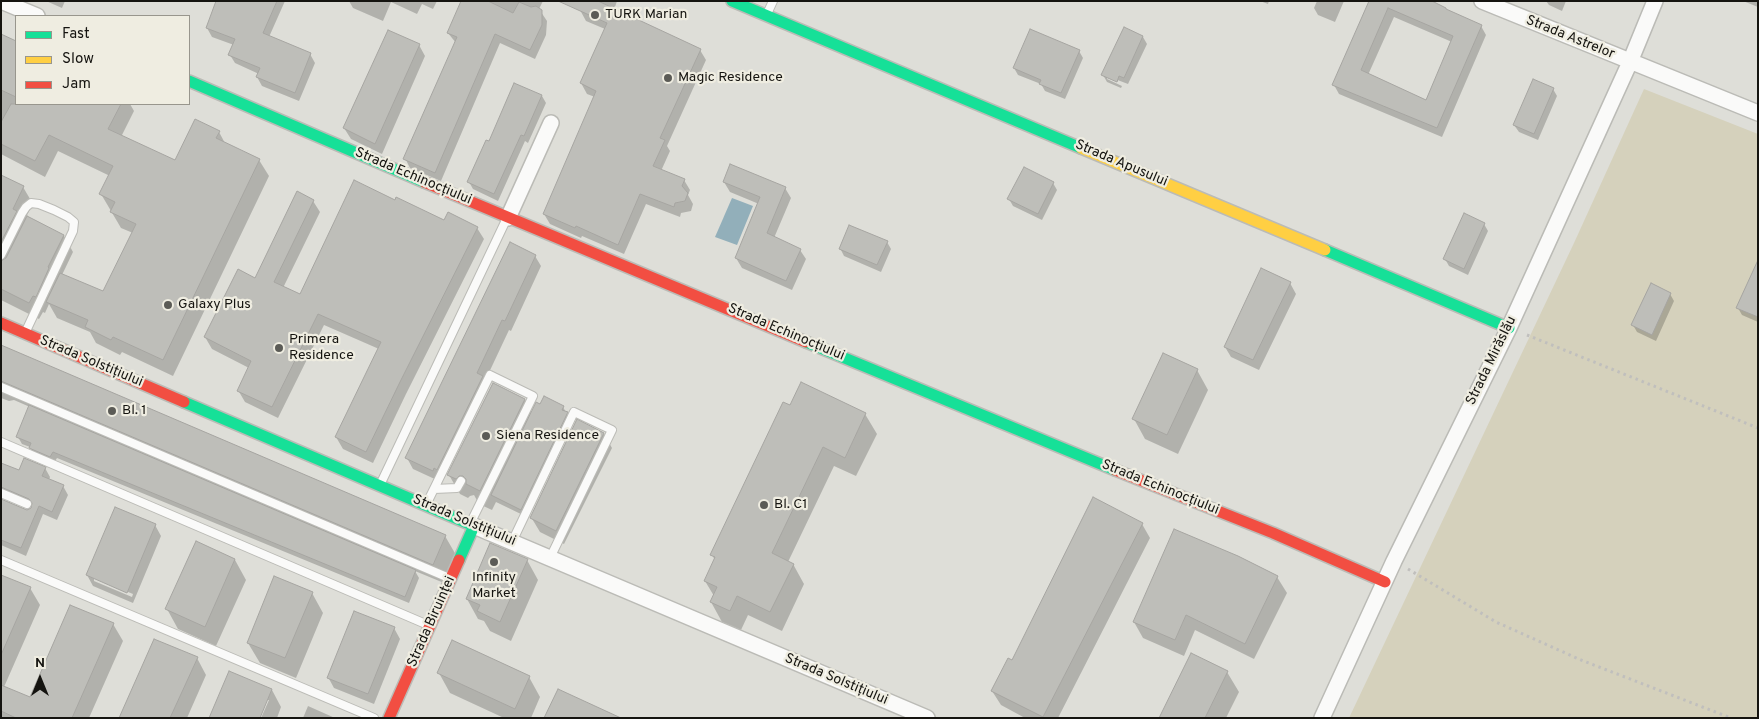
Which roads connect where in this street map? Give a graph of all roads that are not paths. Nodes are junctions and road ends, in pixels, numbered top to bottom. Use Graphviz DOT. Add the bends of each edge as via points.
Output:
graph roads {
  1 [pos="1,1"];
  2 [pos="732,1"];
  3 [pos="773,1"];
  4 [pos="1482,1"];
  5 [pos="1655,1"];
  6 [pos="34,15"];
  7 [pos="766,16"];
  8 [pos="1630,62"];
  9 [pos="190,81"];
  10 [pos="1758,113"];
  11 [pos="551,123"];
  12 [pos="508,218"];
  13 [pos="1,255"];
  14 [pos="1,323"];
  15 [pos="1509,328"];
  16 [pos="25,333"];
  17 [pos="1,387"];
  18 [pos="1,442"];
  19 [pos="461,482"];
  20 [pos="380,484"];
  21 [pos="434,488"];
  22 [pos="1,493"];
  23 [pos="27,504"];
  24 [pos="426,504"];
  25 [pos="472,525"];
  26 [pos="512,542"];
  27 [pos="550,558"];
  28 [pos="1,560"];
  29 [pos="451,579"];
  30 [pos="1385,582"];
  31 [pos="430,626"];
  32 [pos="374,718"];
  33 [pos="389,718"];
  34 [pos="927,718"];
  35 [pos="1322,718"];
  1 -- 6 [label="street"];
  2 -- 7 [label="street, Strada Apusului"];
  3 -- 7 [label="lane"];
  4 -- 8 [label="street, Strada Astrelor"];
  5 -- 8 [label="street, Strada Mirăslău"];
  7 -- 15 [label="street, Strada Apusului"];
  8 -- 10 [label="street, Strada Astrelor"];
  8 -- 15 [label="street, Strada Mirăslău"];
  9 -- 12 [label="street, Strada Echinocțiului"];
  11 -- 12 [label="street"];
  12 -- 20 [label="lane"];
  12 -- 30 [label="street, Strada Echinocțiului" via="1148,484 1298,543"];
  13 -- 16 [label="lane" via="22,213 31,203 54,210 74,222 73,231"];
  14 -- 16 [label="street, Strada Solstițiului"];
  15 -- 30 [label="street, Strada Mirăslău"];
  16 -- 20 [label="street, Strada Solstițiului"];
  17 -- 29 [label="lane"];
  18 -- 31 [label="lane"];
  19 -- 21 [label="lane" via="457,488"];
  20 -- 24 [label="street, Strada Solstițiului"];
  21 -- 24 [label="lane"];
  21 -- 25 [label="lane" via="490,375 533,396"];
  22 -- 23 [label="lane"];
  24 -- 25 [label="street, Strada Solstițiului"];
  25 -- 26 [label="street, Strada Solstițiului"];
  25 -- 29 [label="street, Strada Biruinței"];
  26 -- 27 [label="street, Strada Solstițiului"];
  26 -- 27 [label="lane" via="574,412 612,430"];
  27 -- 34 [label="street, Strada Solstițiului"];
  28 -- 32 [label="lane"];
  29 -- 31 [label="street, Strada Biruinței"];
  30 -- 35 [label="street, Strada Mirăslău"];
  31 -- 33 [label="street, Strada Biruinței"];
}
